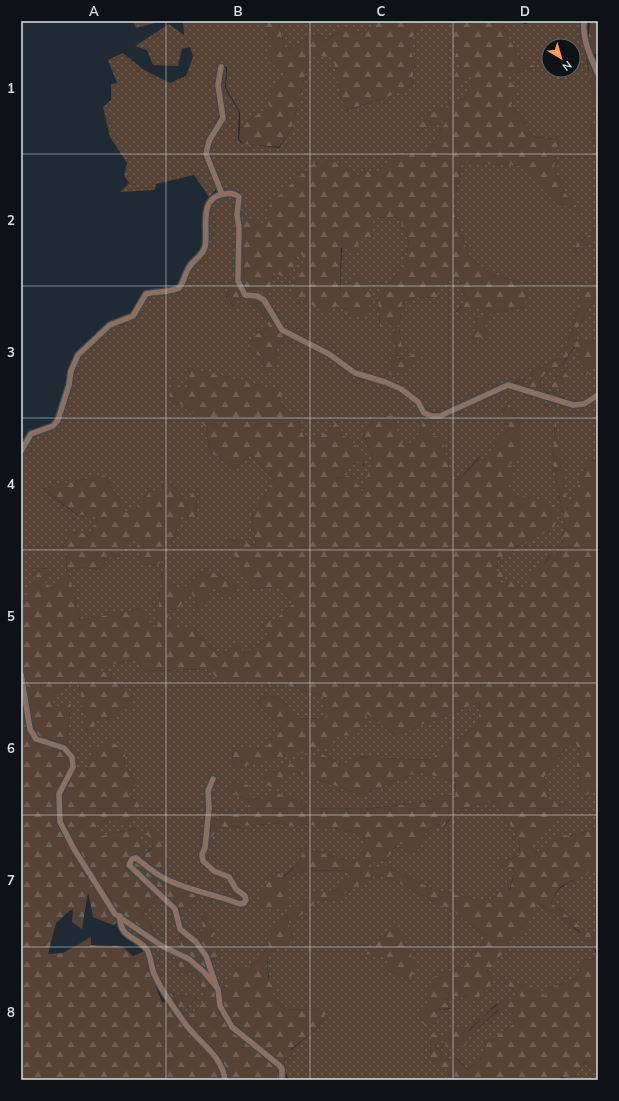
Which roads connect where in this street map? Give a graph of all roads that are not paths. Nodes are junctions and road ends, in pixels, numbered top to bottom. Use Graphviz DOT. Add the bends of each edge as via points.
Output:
graph roads {
  1 [pos="584,21"];
  2 [pos="221,67"];
  3 [pos="598,74"];
  4 [pos="222,194"];
  5 [pos="598,395"];
  6 [pos="21,451"];
  7 [pos="21,674"];
  8 [pos="213,779"];
  9 [pos="120,916"];
  10 [pos="218,989"];
  11 [pos="224,1080"];
  12 [pos="282,1080"];
  1 -- 3 [label="street" via="588,52"];
  2 -- 4 [label="street" via="218,90 223,118 209,141 206,154"];
  4 -- 5 [label="street" via="239,196 238,281 245,295 257,296 264,300 282,330 329,354 355,373 401,389 418,402 424,413 440,416 508,386 573,405 584,404"];
  4 -- 6 [label="street" via="207,206 205,247 190,266 179,288 146,294 133,316 110,325 78,355 71,370 58,420 54,426 31,434"];
  7 -- 9 [label="street" via="30,729 36,739 64,748 72,757 73,767 59,794 60,822 98,888 115,914"];
  8 -- 10 [label="street" via="208,791 209,808 205,848 202,854 204,861 214,871 231,879 236,890 245,896 244,903 201,892 163,878 136,858 132,858 128,865 175,909 180,929 196,942 206,956"];
  9 -- 10 [label="street" via="162,946 189,959"];
  9 -- 11 [label="street" via="127,936 142,944 146,950 154,972 180,1016 220,1062"];
  10 -- 12 [label="street" via="220,1006 232,1027 279,1065 282,1069"];
}
